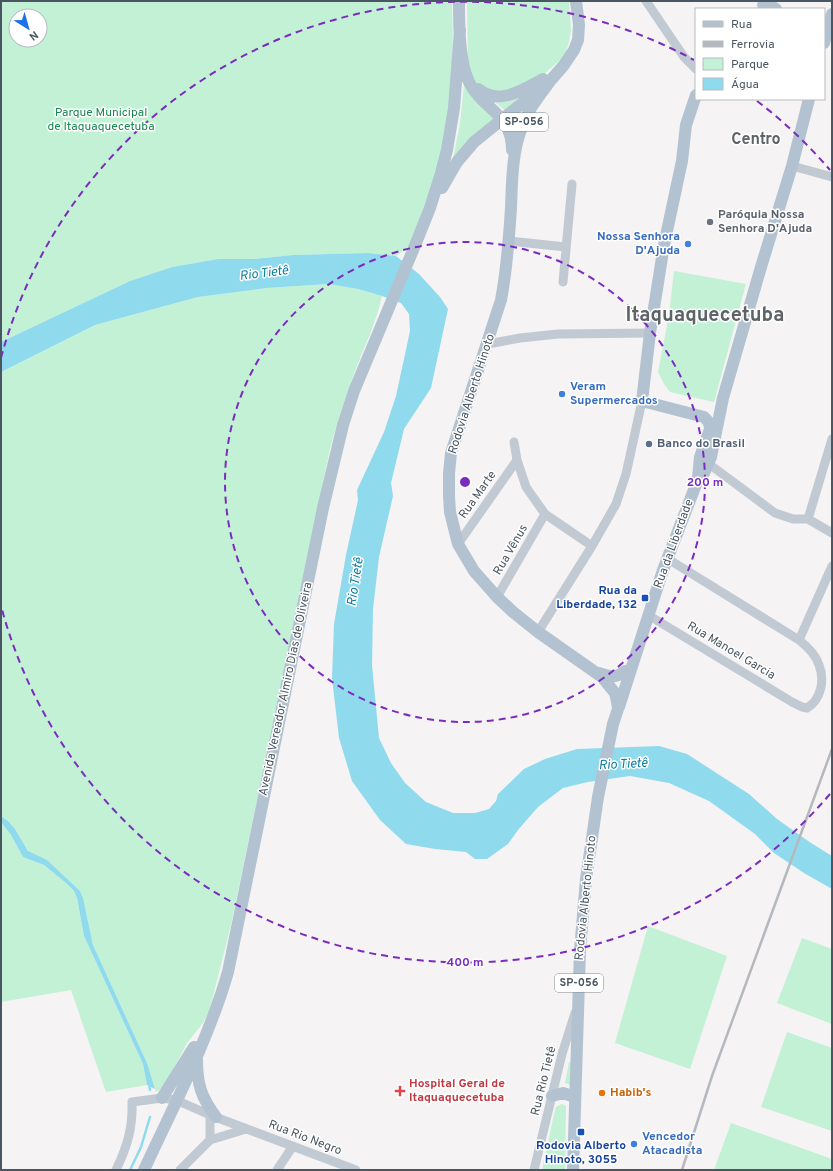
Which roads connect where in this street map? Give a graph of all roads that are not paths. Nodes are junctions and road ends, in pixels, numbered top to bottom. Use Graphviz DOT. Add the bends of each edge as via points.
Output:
graph roads {
  1 [pos="459,1"];
  2 [pos="576,1"];
  3 [pos="646,1"];
  4 [pos="778,1"];
  5 [pos="762,5"];
  6 [pos="774,8"];
  7 [pos="786,8"];
  8 [pos="832,14"];
  9 [pos="460,30"];
  10 [pos="825,37"];
  11 [pos="564,65"];
  12 [pos="695,68"];
  13 [pos="551,80"];
  14 [pos="469,82"];
  15 [pos="695,98"];
  16 [pos="806,100"];
  17 [pos="502,119"];
  18 [pos="474,142"];
  19 [pos="512,146"];
  20 [pos="792,166"];
  21 [pos="512,171"];
  22 [pos="832,177"];
  23 [pos="572,184"];
  24 [pos="430,208"];
  25 [pos="509,241"];
  26 [pos="566,247"];
  27 [pos="563,282"];
  28 [pos="650,333"];
  29 [pos="488,344"];
  30 [pos="723,398"];
  31 [pos="642,401"];
  32 [pos="704,417"];
  33 [pos="709,434"];
  34 [pos="832,439"];
  35 [pos="514,442"];
  36 [pos="516,460"];
  37 [pos="709,464"];
  38 [pos="697,482"];
  39 [pos="545,514"];
  40 [pos="808,519"];
  41 [pos="832,533"];
  42 [pos="458,544"];
  43 [pos="592,546"];
  44 [pos="668,559"];
  45 [pos="832,566"];
  46 [pos="497,597"];
  47 [pos="648,615"];
  48 [pos="538,632"];
  49 [pos="640,639"];
  50 [pos="799,640"];
  51 [pos="625,671"];
  52 [pos="597,672"];
  53 [pos="615,693"];
  54 [pos="618,709"];
  55 [pos="613,727"];
  56 [pos="579,998"];
  57 [pos="213,1015"];
  58 [pos="197,1055"];
  59 [pos="552,1096"];
  60 [pos="575,1097"];
  61 [pos="162,1098"];
  62 [pos="176,1100"];
  63 [pos="213,1116"];
  64 [pos="246,1128"];
  65 [pos="210,1140"];
  66 [pos="293,1146"];
  67 [pos="116,1170"];
  68 [pos="144,1170"];
  69 [pos="180,1170"];
  70 [pos="276,1170"];
  71 [pos="356,1170"];
  72 [pos="534,1170"];
  73 [pos="573,1170"];
  1 -- 9 [label="main road, Rodovia Alberto Hinoto / SP-056"];
  2 -- 11 [label="main road, SP-056" via="578,40"];
  3 -- 12 [label="street" via="684,57"];
  4 -- 7 [label="main road"];
  5 -- 6 [label="main road"];
  8 -- 10 [label="main road"];
  9 -- 14 [label="main road, Rodovia Alberto Hinoto / SP-056" via="464,66"];
  9 -- 24 [label="main road, Avenida Vereador Almiro Dias de Oliveira" via="452,126"];
  11 -- 13 [label="main road, SP-056"];
  11 -- 14 [label="main road" via="521,90 505,96 490,96"];
  13 -- 17 [label="main road, Avenida Vereador Almiro Dias de Oliveira"];
  13 -- 21 [label="main road, Rodovia Alberto Hinoto / SP-056" via="525,120"];
  14 -- 17 [label="main road, Rodovia Alberto Hinoto / SP-056"];
  15 -- 28 [label="main road" via="686,125 682,161 664,245"];
  16 -- 20 [label="main road, Rua da Liberdade"];
  17 -- 18 [label="main road, Avenida Vereador Almiro Dias de Oliveira"];
  17 -- 19 [label="main road, Rodovia Alberto Hinoto / SP-056" via="510,130"];
  18 -- 19 [label="main road" via="498,133 507,138"];
  18 -- 24 [label="main road, Avenida Vereador Almiro Dias de Oliveira" via="457,162"];
  19 -- 21 [label="main road, Rodovia Alberto Hinoto / SP-056"];
  20 -- 22 [label="street"];
  20 -- 30 [label="main road, Rua da Liberdade" via="760,266"];
  21 -- 25 [label="main road, Rodovia Alberto Hinoto / SP-056"];
  23 -- 26 [label="street"];
  24 -- 57 [label="main road, Avenida Vereador Almiro Dias de Oliveira" via="352,398 343,426 323,508 228,972"];
  25 -- 26 [label="street"];
  25 -- 29 [label="main road, Rodovia Alberto Hinoto / SP-056" via="502,300"];
  26 -- 27 [label="street"];
  28 -- 29 [label="street" via="558,334"];
  28 -- 31 [label="main road"];
  29 -- 42 [label="main road, Rodovia Alberto Hinoto / SP-056" via="451,453 450,512"];
  30 -- 32 [label="main road" via="715,410"];
  30 -- 37 [label="main road, Rua da Liberdade"];
  31 -- 32 [label="main road"];
  31 -- 43 [label="street" via="621,490"];
  32 -- 33 [label="main road" via="710,424"];
  33 -- 37 [label="main road" via="706,456"];
  33 -- 38 [label="main road" via="700,457"];
  34 -- 40 [label="street"];
  35 -- 36 [label="street"];
  36 -- 39 [label="street" via="526,487"];
  36 -- 42 [label="street, Rua Marte"];
  37 -- 38 [label="main road, Rua da Liberdade"];
  37 -- 40 [label="street" via="775,513 793,519"];
  38 -- 44 [label="main road, Rua da Liberdade"];
  39 -- 43 [label="street"];
  39 -- 46 [label="street, Rua Vênus"];
  40 -- 41 [label="street"];
  42 -- 46 [label="main road, Rodovia Alberto Hinoto / SP-056" via="474,571"];
  43 -- 48 [label="street"];
  44 -- 47 [label="main road, Rua da Liberdade"];
  44 -- 50 [label="street"];
  45 -- 50 [label="street"];
  46 -- 48 [label="main road, Rodovia Alberto Hinoto / SP-056"];
  47 -- 49 [label="main road, Rua da Liberdade"];
  47 -- 50 [label="street, Rua Manoel Garcia" via="806,708 815,702 821,685 820,665 814,654"];
  48 -- 52 [label="main road, Rodovia Alberto Hinoto / SP-056"];
  49 -- 51 [label="main road, Rua da Liberdade"];
  49 -- 54 [label="main road, Rua da Liberdade"];
  51 -- 52 [label="main road" via="614,677"];
  51 -- 53 [label="main road, Rua da Liberdade"];
  52 -- 53 [label="main road, Rodovia Alberto Hinoto / SP-056"];
  53 -- 54 [label="main road, Rodovia Alberto Hinoto / SP-056"];
  53 -- 55 [label="main road, Rodovia Alberto Hinoto / SP-056"];
  54 -- 55 [label="main road, Rodovia Alberto Hinoto / SP-056"];
  55 -- 56 [label="main road, Rodovia Alberto Hinoto / SP-056" via="598,797 586,879"];
  56 -- 59 [label="street, Rua Rio Tietê"];
  56 -- 60 [label="main road, Rodovia Alberto Hinoto / SP-056"];
  57 -- 58 [label="main road, Avenida Vereador Almiro Dias de Oliveira"];
  57 -- 61 [label="main road"];
  58 -- 62 [label="main road, Avenida Vereador Almiro Dias de Oliveira"];
  58 -- 63 [label="main road" via="200,1089"];
  59 -- 60 [label="main road" via="563,1093"];
  59 -- 72 [label="street, Rua Rio Tietê"];
  60 -- 73 [label="main road, Rodovia Alberto Hinoto / SP-056"];
  61 -- 62 [label="street, Rua Rio Negro"];
  61 -- 67 [label="street, Rua Rio Negro" via="132,1102 132,1127"];
  62 -- 63 [label="street, Rua Rio Negro"];
  62 -- 68 [label="main road, Avenida Vereador Almiro Dias de Oliveira"];
  63 -- 64 [label="street, Rua Rio Negro"];
  63 -- 65 [label="street"];
  64 -- 65 [label="street"];
  64 -- 66 [label="street, Rua Rio Negro"];
  65 -- 69 [label="street"];
  66 -- 70 [label="street"];
  66 -- 71 [label="street, Rua Rio Negro"];
}
